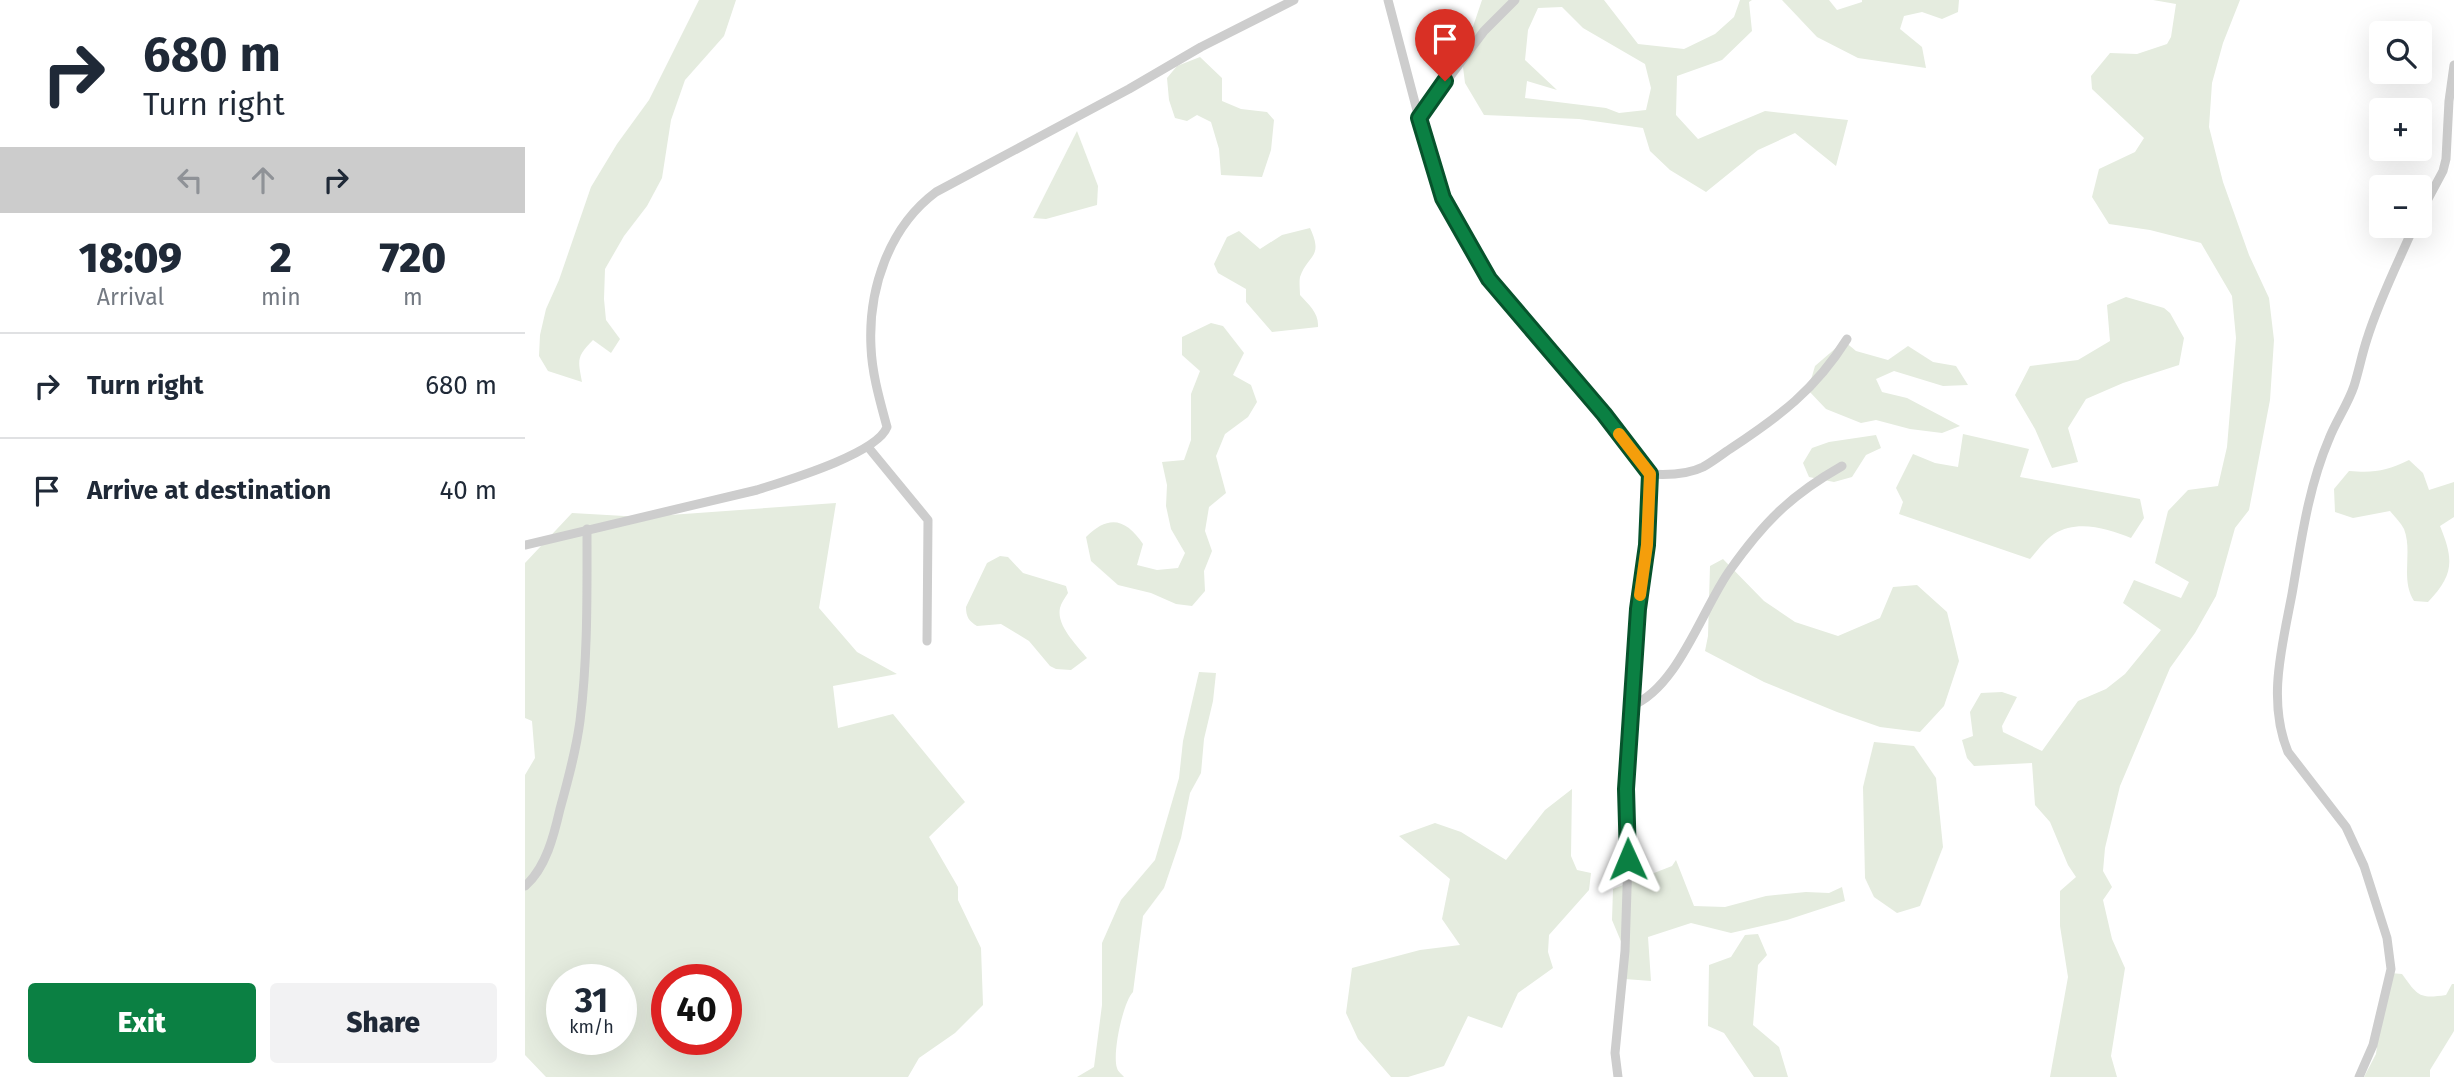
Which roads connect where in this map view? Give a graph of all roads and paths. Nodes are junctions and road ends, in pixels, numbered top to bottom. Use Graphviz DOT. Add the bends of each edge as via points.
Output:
graph roads {
  1 [pos="1294,0"];
  2 [pos="1388,0"];
  3 [pos="1515,0"];
  4 [pos="2454,65"];
  5 [pos="1419,118"];
  6 [pos="2432,192"];
  7 [pos="2409,238"];
  8 [pos="1847,339"];
  9 [pos="867,447"];
  10 [pos="1842,466"];
  11 [pos="1650,474"];
  12 [pos="587,529"];
  13 [pos="525,545"];
  14 [pos="927,641"];
  15 [pos="1631,706"];
  16 [pos="525,886"];
  17 [pos="1618,1077"];
  18 [pos="2359,1077"];
  1 -- 9 [label="street" via="936,192 911,214 892,242 874,300 872,358 887,427"];
  2 -- 5 [label="street"];
  3 -- 5 [label="street" via="1484,31"];
  4 -- 6 [label="street" via="2446,159"];
  5 -- 11 [label="street" via="1443,198 1489,279"];
  7 -- 18 [label="street" via="2315,479 2279,662 2283,739 2346,827 2387,938 2391,969 2373,1045"];
  8 -- 11 [label="street" via="1828,369 1760,430 1701,468"];
  9 -- 12 [label="street" via="794,479"];
  9 -- 14 [label="street" via="928,520"];
  10 -- 15 [label="street" via="1808,486 1756,535 1727,573 1663,682 1645,701"];
  11 -- 15 [label="street"];
  12 -- 13 [label="street"];
  12 -- 16 [label="street" via="586,636 572,764 549,849"];
  15 -- 17 [label="street" via="1625,951 1615,1053"];
}
